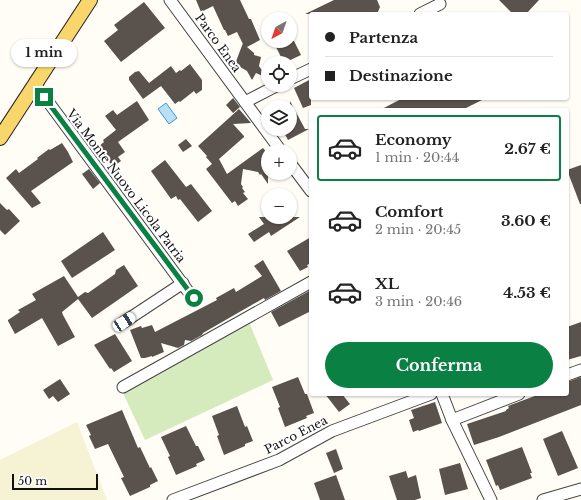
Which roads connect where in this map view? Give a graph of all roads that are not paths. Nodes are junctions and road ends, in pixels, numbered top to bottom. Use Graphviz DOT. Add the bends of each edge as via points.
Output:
graph roads {
  1 [pos="90,0"];
  2 [pos="98,0"];
  3 [pos="170,0"];
  4 [pos="440,4"];
  5 [pos="424,12"];
  6 [pos="79,16"];
  7 [pos="309,69"];
  8 [pos="297,75"];
  9 [pos="35,84"];
  10 [pos="264,92"];
  11 [pos="245,102"];
  12 [pos="0,138"];
  13 [pos="276,144"];
  14 [pos="297,172"];
  15 [pos="309,188"];
  16 [pos="182,283"];
  17 [pos="309,283"];
  18 [pos="194,298"];
  19 [pos="124,322"];
  20 [pos="581,370"];
  21 [pos="569,374"];
  22 [pos="123,387"];
  23 [pos="426,396"];
  24 [pos="443,396"];
  25 [pos="514,396"];
  26 [pos="452,420"];
  27 [pos="581,489"];
  28 [pos="173,500"];
  29 [pos="491,500"];
  30 [pos="543,500"];
  1 -- 6 [label="main road"];
  2 -- 6 [label="street"];
  3 -- 11 [label="street, Parco Enea"];
  4 -- 5 [label="street"];
  6 -- 9 [label="main road"];
  7 -- 8 [label="street"];
  9 -- 12 [label="main road"];
  9 -- 16 [label="street, Via Monte Nuovo Licola Patria"];
  10 -- 11 [label="street"];
  11 -- 13 [label="street, Parco Enea"];
  14 -- 15 [label="street"];
  16 -- 18 [label="street, Via Monte Nuovo Licola Patria"];
  16 -- 19 [label="street"];
  17 -- 22 [label="street"];
  20 -- 21 [label="street"];
  23 -- 28 [label="street, Parco Enea" via="332,431 279,460"];
  24 -- 26 [label="street"];
  25 -- 26 [label="street"];
  26 -- 29 [label="street"];
  27 -- 30 [label="street"];
}
